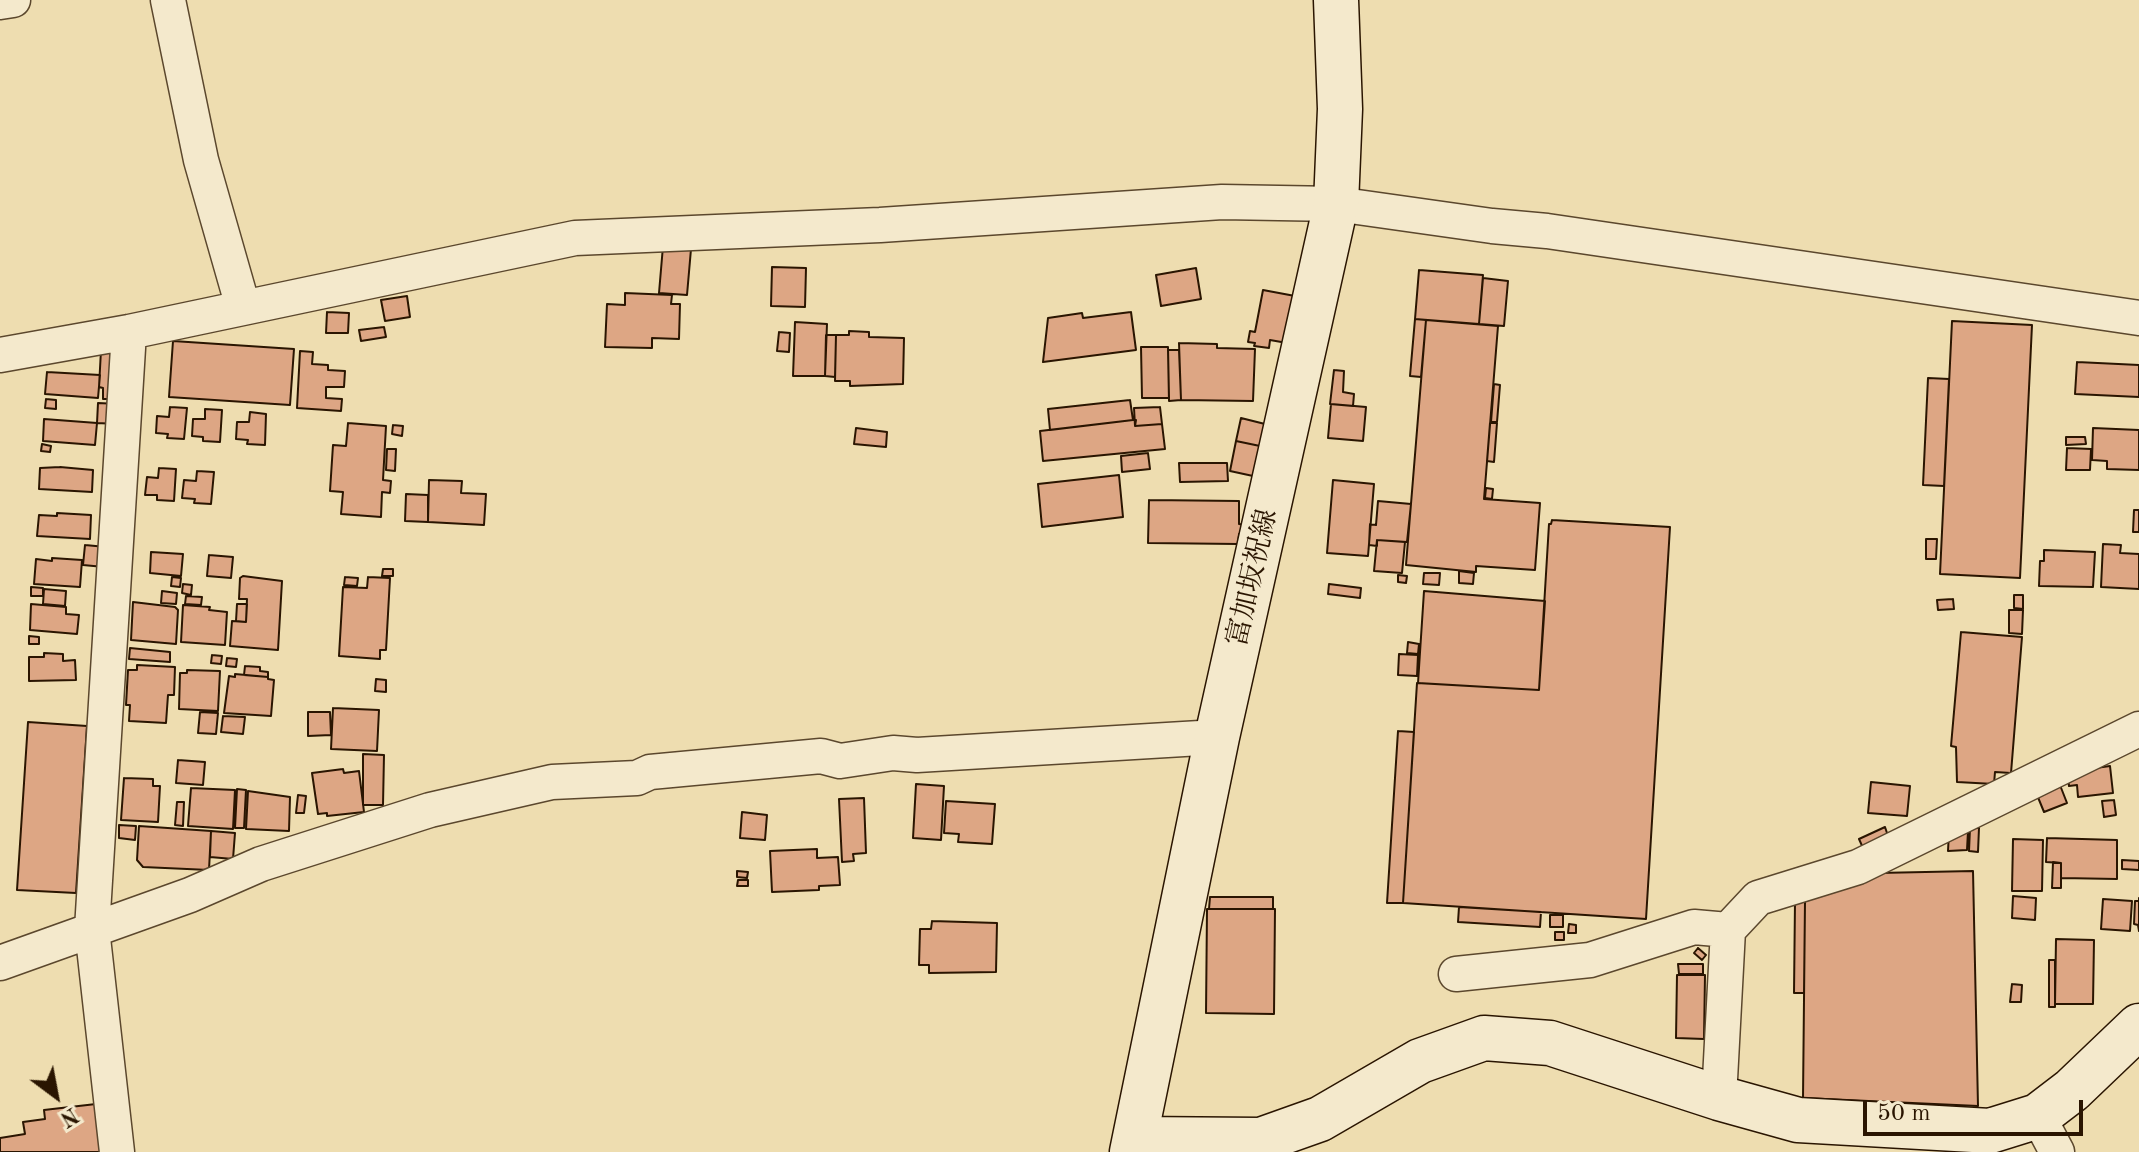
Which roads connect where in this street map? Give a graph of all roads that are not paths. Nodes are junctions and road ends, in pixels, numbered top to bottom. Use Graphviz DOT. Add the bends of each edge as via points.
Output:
graph roads {
  1 [pos="13,0"];
  2 [pos="168,0"];
  3 [pos="1336,0"];
  4 [pos="0,2"];
  5 [pos="1336,204"];
  6 [pos="243,307"];
  7 [pos="2139,318"];
  8 [pos="129,332"];
  9 [pos="0,355"];
  10 [pos="2139,729"];
  11 [pos="1217,737"];
  12 [pos="92,929"];
  13 [pos="1728,930"];
  14 [pos="0,963"];
  15 [pos="1456,974"];
  16 [pos="2139,1026"];
  17 [pos="1719,1098"];
  18 [pos="2047,1134"];
  19 [pos="1134,1145"];
  20 [pos="117,1152"];
  1 -- 4 [label="street"];
  2 -- 6 [label="street" via="201,160"];
  3 -- 5 [label="main road, 富加坂祝線"];
  5 -- 6 [label="street" via="1222,202 575,238"];
  5 -- 7 [label="street"];
  5 -- 11 [label="main road, 富加坂祝線"];
  6 -- 8 [label="street"];
  8 -- 9 [label="street"];
  8 -- 12 [label="street"];
  10 -- 13 [label="street" via="1858,867 1758,898"];
  11 -- 12 [label="street" via="893,753 840,761 821,756 650,772 637,778 552,782 430,810 261,864"];
  11 -- 19 [label="main road, 富加坂祝線"];
  12 -- 14 [label="street"];
  12 -- 20 [label="street"];
  13 -- 15 [label="street" via="1694,927 1590,960"];
  13 -- 17 [label="street"];
  16 -- 18 [label="main road" via="2072,1090"];
  17 -- 18 [label="main road" via="1798,1120"];
  17 -- 19 [label="main road" via="1550,1043 1484,1038 1420,1061 1320,1119 1261,1140"];
}
